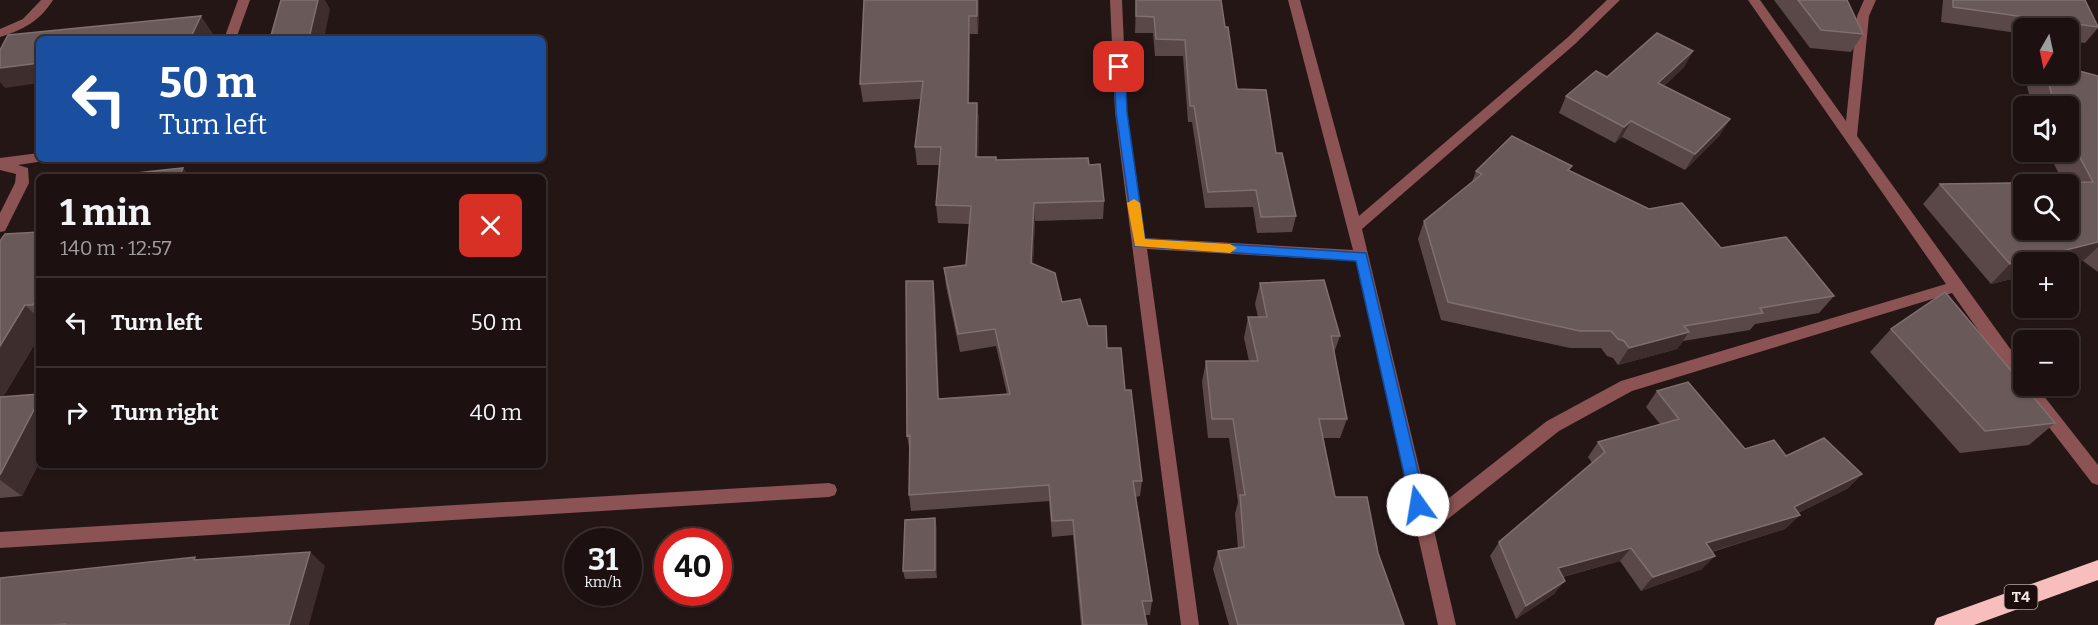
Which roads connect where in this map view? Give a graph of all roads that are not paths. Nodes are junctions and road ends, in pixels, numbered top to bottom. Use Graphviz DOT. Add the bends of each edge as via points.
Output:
graph roads {
  1 [pos="47,0"];
  2 [pos="244,0"];
  3 [pos="1116,0"];
  4 [pos="1294,0"];
  5 [pos="1614,0"];
  6 [pos="1754,0"];
  7 [pos="1870,0"];
  8 [pos="0,33"];
  9 [pos="231,36"];
  10 [pos="1851,135"];
  11 [pos="36,158"];
  12 [pos="0,163"];
  13 [pos="1355,226"];
  14 [pos="0,227"];
  15 [pos="1139,243"];
  16 [pos="1361,256"];
  17 [pos="1954,287"];
  18 [pos="2013,366"];
  19 [pos="2035,396"];
  20 [pos="2098,478"];
  21 [pos="829,490"];
  22 [pos="1424,528"];
  23 [pos="0,540"];
  24 [pos="2098,570"];
  25 [pos="1191,625"];
  26 [pos="1447,625"];
  27 [pos="1945,625"];
  1 -- 8 [label="street" via="32,20"];
  2 -- 9 [label="street"];
  3 -- 15 [label="street" via="1121,112"];
  4 -- 13 [label="street"];
  5 -- 13 [label="street"];
  6 -- 10 [label="street"];
  7 -- 10 [label="street" via="1863,16"];
  10 -- 17 [label="street"];
  11 -- 12 [label="street"];
  12 -- 14 [label="street" via="23,171 22,183"];
  13 -- 16 [label="street"];
  15 -- 16 [label="street"];
  15 -- 25 [label="street"];
  16 -- 22 [label="street"];
  17 -- 18 [label="street"];
  17 -- 22 [label="street" via="1627,386 1553,426"];
  19 -- 20 [label="street"];
  21 -- 23 [label="street"];
  22 -- 26 [label="street"];
  24 -- 27 [label="highway, T4"];
}
